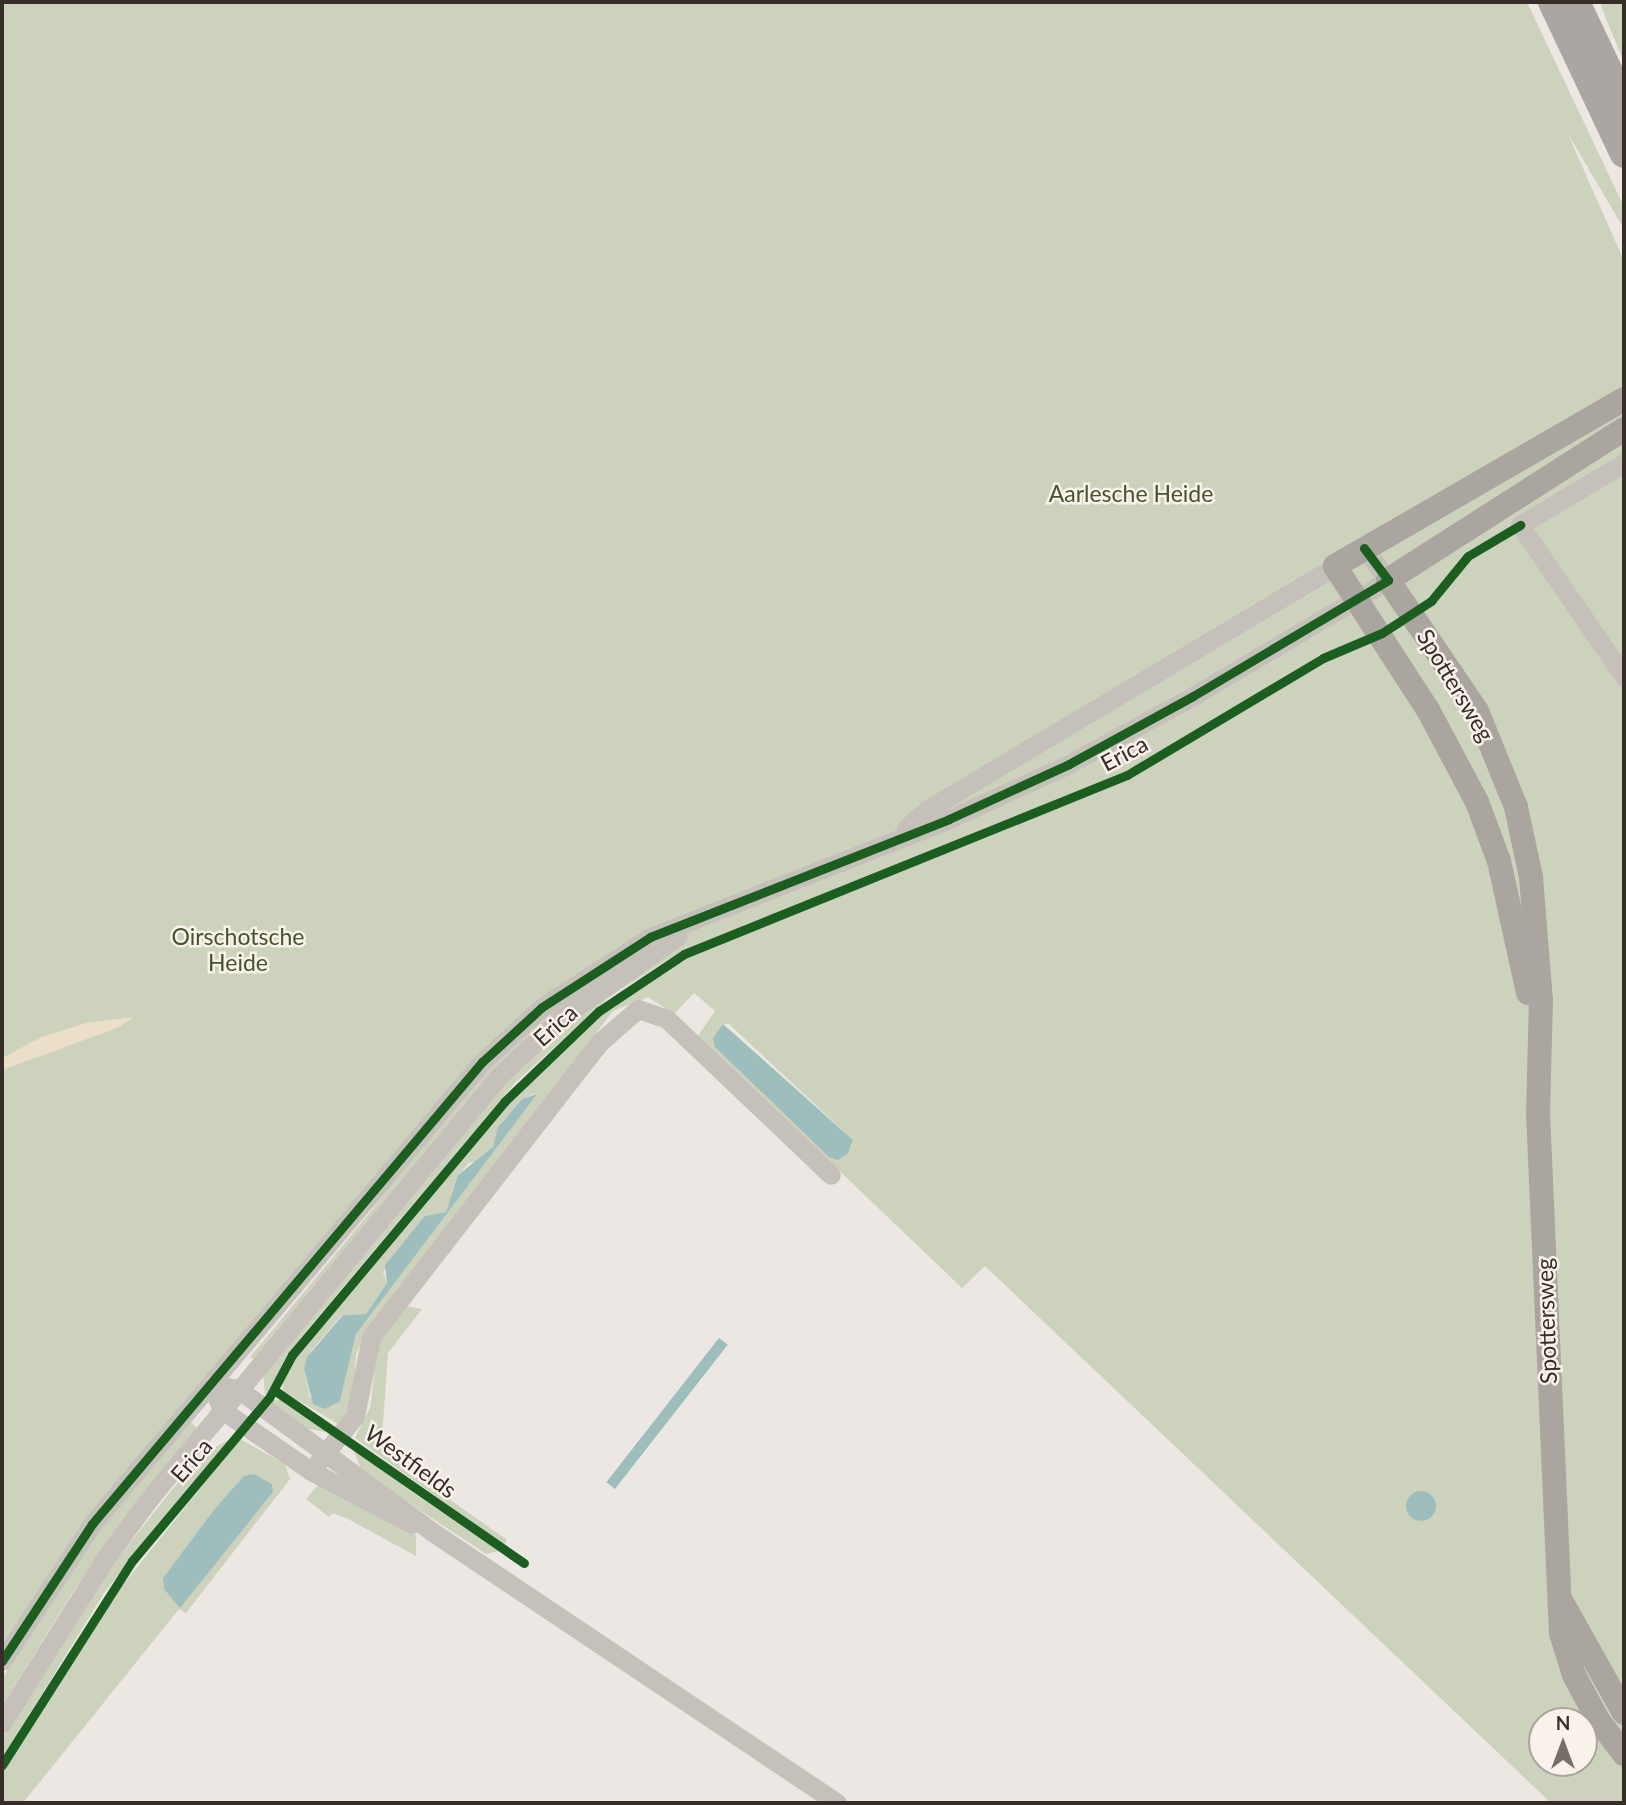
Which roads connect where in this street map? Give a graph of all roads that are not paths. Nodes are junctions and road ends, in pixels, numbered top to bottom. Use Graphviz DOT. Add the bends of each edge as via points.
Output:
graph roads {
  1 [pos="1552,2"];
  2 [pos="1576,2"];
  3 [pos="1624,103"];
  4 [pos="1624,155"];
  5 [pos="1624,399"];
  6 [pos="1624,429"];
  7 [pos="1624,463"];
  8 [pos="1364,548"];
  9 [pos="1335,566"];
  10 [pos="1388,580"];
  11 [pos="1357,597"];
  12 [pos="1624,677"];
  13 [pos="900,833"];
  14 [pos="705,919"];
  15 [pos="1537,1042"];
  16 [pos="831,1175"];
  17 [pos="211,1384"];
  18 [pos="239,1389"];
  19 [pos="222,1410"];
  20 [pos="329,1456"];
  21 [pos="311,1471"];
  22 [pos="430,1531"];
  23 [pos="1560,1599"];
  24 [pos="2,1661"];
  25 [pos="1624,1713"];
  26 [pos="2,1723"];
  27 [pos="1624,1754"];
  28 [pos="837,1803"];
  1 -- 4 [label="highway"];
  2 -- 3 [label="highway"];
  5 -- 8 [label="main road, Erica"];
  6 -- 10 [label="main road, Erica"];
  7 -- 12 [label="street" via="1520,525"];
  8 -- 9 [label="main road, Erica"];
  8 -- 10 [label="street, Spottersweg"];
  9 -- 11 [label="main road, Spottersweg"];
  9 -- 13 [label="street, Erica" via="928,809"];
  10 -- 11 [label="street, Erica"];
  10 -- 15 [label="main road, Spottersweg" via="1477,712 1516,807 1538,921"];
  11 -- 13 [label="street, Erica" via="1069,764 949,819"];
  11 -- 15 [label="main road, Spottersweg" via="1428,710 1477,802 1518,934"];
  13 -- 14 [label="street, Erica"];
  14 -- 17 [label="street, Erica" via="650,937 612,959 510,1036 390,1169"];
  14 -- 18 [label="street, Erica" via="619,974 535,1040"];
  15 -- 23 [label="main road, Spottersweg"];
  16 -- 20 [label="street, Westfields" via="667,1019 638,1009 601,1041 371,1337 355,1416"];
  17 -- 18 [label="street, Westfields"];
  17 -- 19 [label="street"];
  17 -- 24 [label="street, Erica" via="71,1551"];
  18 -- 19 [label="street, Erica"];
  18 -- 20 [label="street, Westfields"];
  19 -- 21 [label="street, Westfields"];
  19 -- 26 [label="street, Erica" via="106,1557"];
  20 -- 21 [label="street, Westfields"];
  20 -- 22 [label="street, Westfields"];
  21 -- 22 [label="street, Westfields"];
  22 -- 28 [label="street, Westfields"];
  23 -- 25 [label="main road, Spottersweg"];
  23 -- 27 [label="main road, Spottersweg" via="1561,1633 1574,1675 1598,1720"];
}
